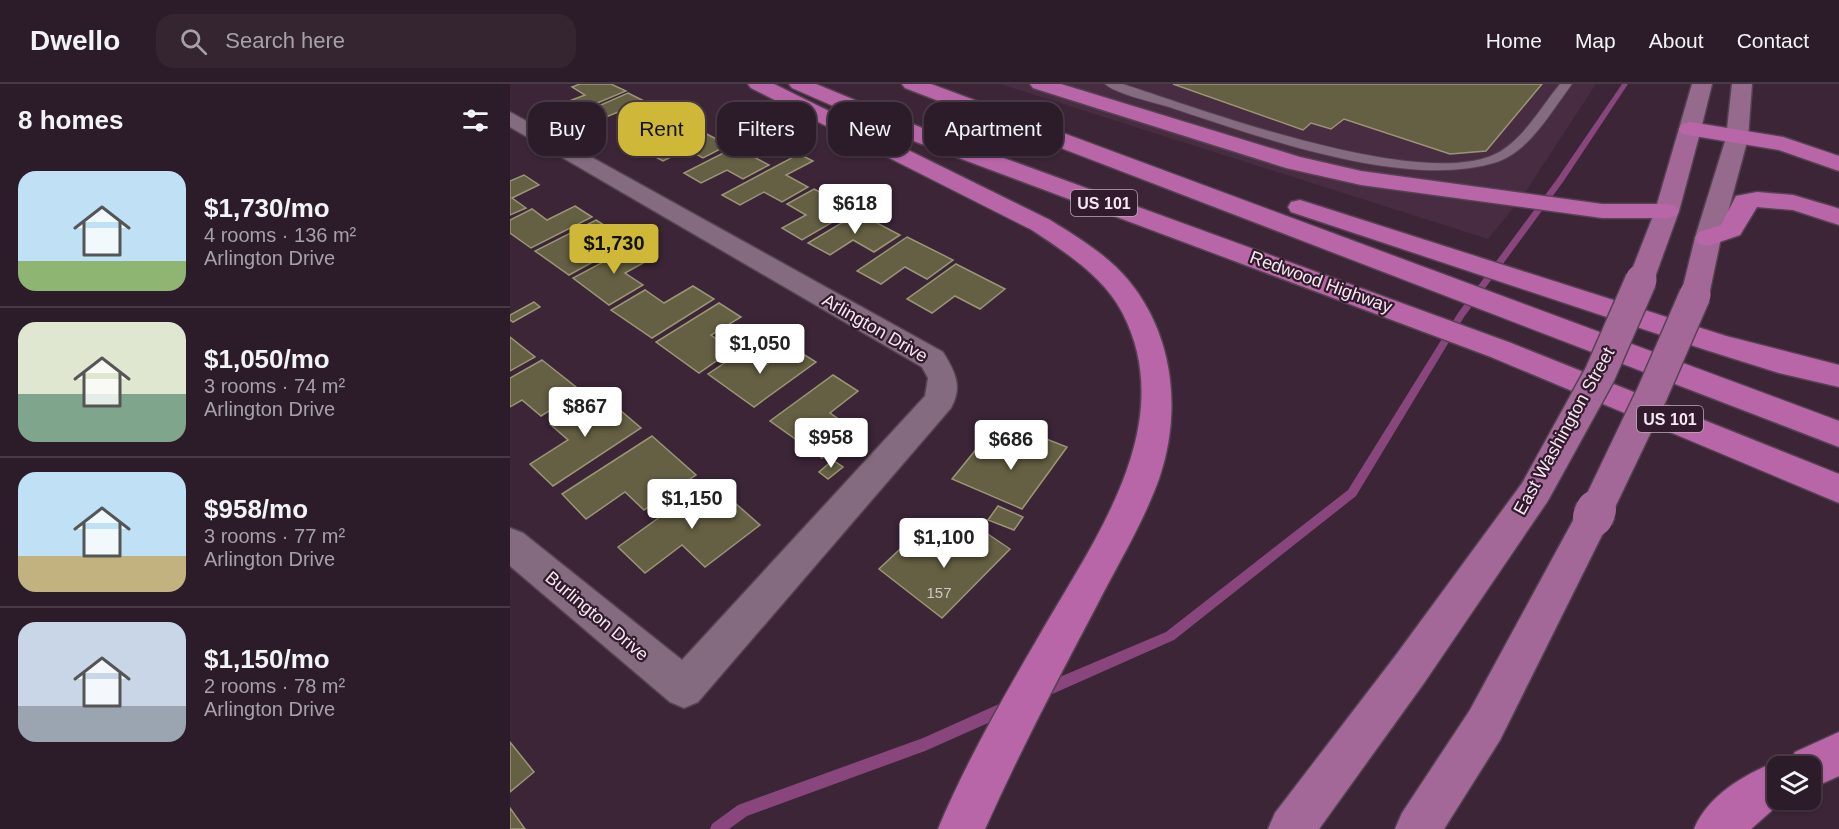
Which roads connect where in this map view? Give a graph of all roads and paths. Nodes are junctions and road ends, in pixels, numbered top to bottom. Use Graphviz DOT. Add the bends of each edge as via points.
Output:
graph roads {
  1 [pos="758,84"];
  2 [pos="799,84"];
  3 [pos="912,84"];
  4 [pos="1040,84"];
  5 [pos="1111,84"];
  6 [pos="1566,84"];
  7 [pos="1702,84"];
  8 [pos="1742,84"];
  9 [pos="961,102"];
  10 [pos="510,118"];
  11 [pos="1690,129"];
  12 [pos="1063,133"];
  13 [pos="1737,138"];
  14 [pos="1063,140"];
  15 [pos="1839,164"];
  16 [pos="1667,211"];
  17 [pos="1839,218"];
  18 [pos="1708,238"];
  19 [pos="1839,375"];
  20 [pos="1839,434"];
  21 [pos="1839,489"];
  22 [pos="510,544"];
  23 [pos="684,688"];
  24 [pos="1839,754"];
  25 [pos="1821,762"];
  26 [pos="1767,788"];
  27 [pos="961,829"];
  28 [pos="1291,829"];
  29 [pos="1418,829"];
  30 [pos="1717,829"];
  1 -- 27 [label="highway" via="1041,225 1082,251 1120,287 1153,354 1155,425 1133,501 990,766"];
  2 -- 21 [label="highway, Redwood Highway / US 101" via="920,135 1502,350"];
  3 -- 9 [label="highway, US 101"];
  4 -- 16 [label="highway" via="1294,163 1361,178 1602,212"];
  5 -- 6 [label="lane" via="1325,149 1386,162 1458,166 1493,159 1517,145"];
  7 -- 11 [label="main road, East Washington Street"];
  8 -- 13 [label="main road"];
  10 -- 23 [label="street, Arlington Drive" via="933,360 943,378 940,400"];
  11 -- 13 [label="highway"];
  11 -- 16 [label="main road, East Washington Street"];
  12 -- 19 [label="highway" via="1102,141 1779,363"];
  13 -- 15 [label="highway" via="1783,144"];
  13 -- 18 [label="main road"];
  14 -- 20 [label="highway, US 101"];
  16 -- 28 [label="main road, East Washington Street, bridge" via="1600,374 1535,492"];
  17 -- 18 [label="highway" via="1786,201 1761,198 1745,201 1731,230"];
  18 -- 29 [label="main road, bridge" via="1695,296 1593,517 1485,725"];
  22 -- 23 [label="street, Burlington Drive"];
  24 -- 25 [label="highway"];
  26 -- 30 [label="highway"];
}
